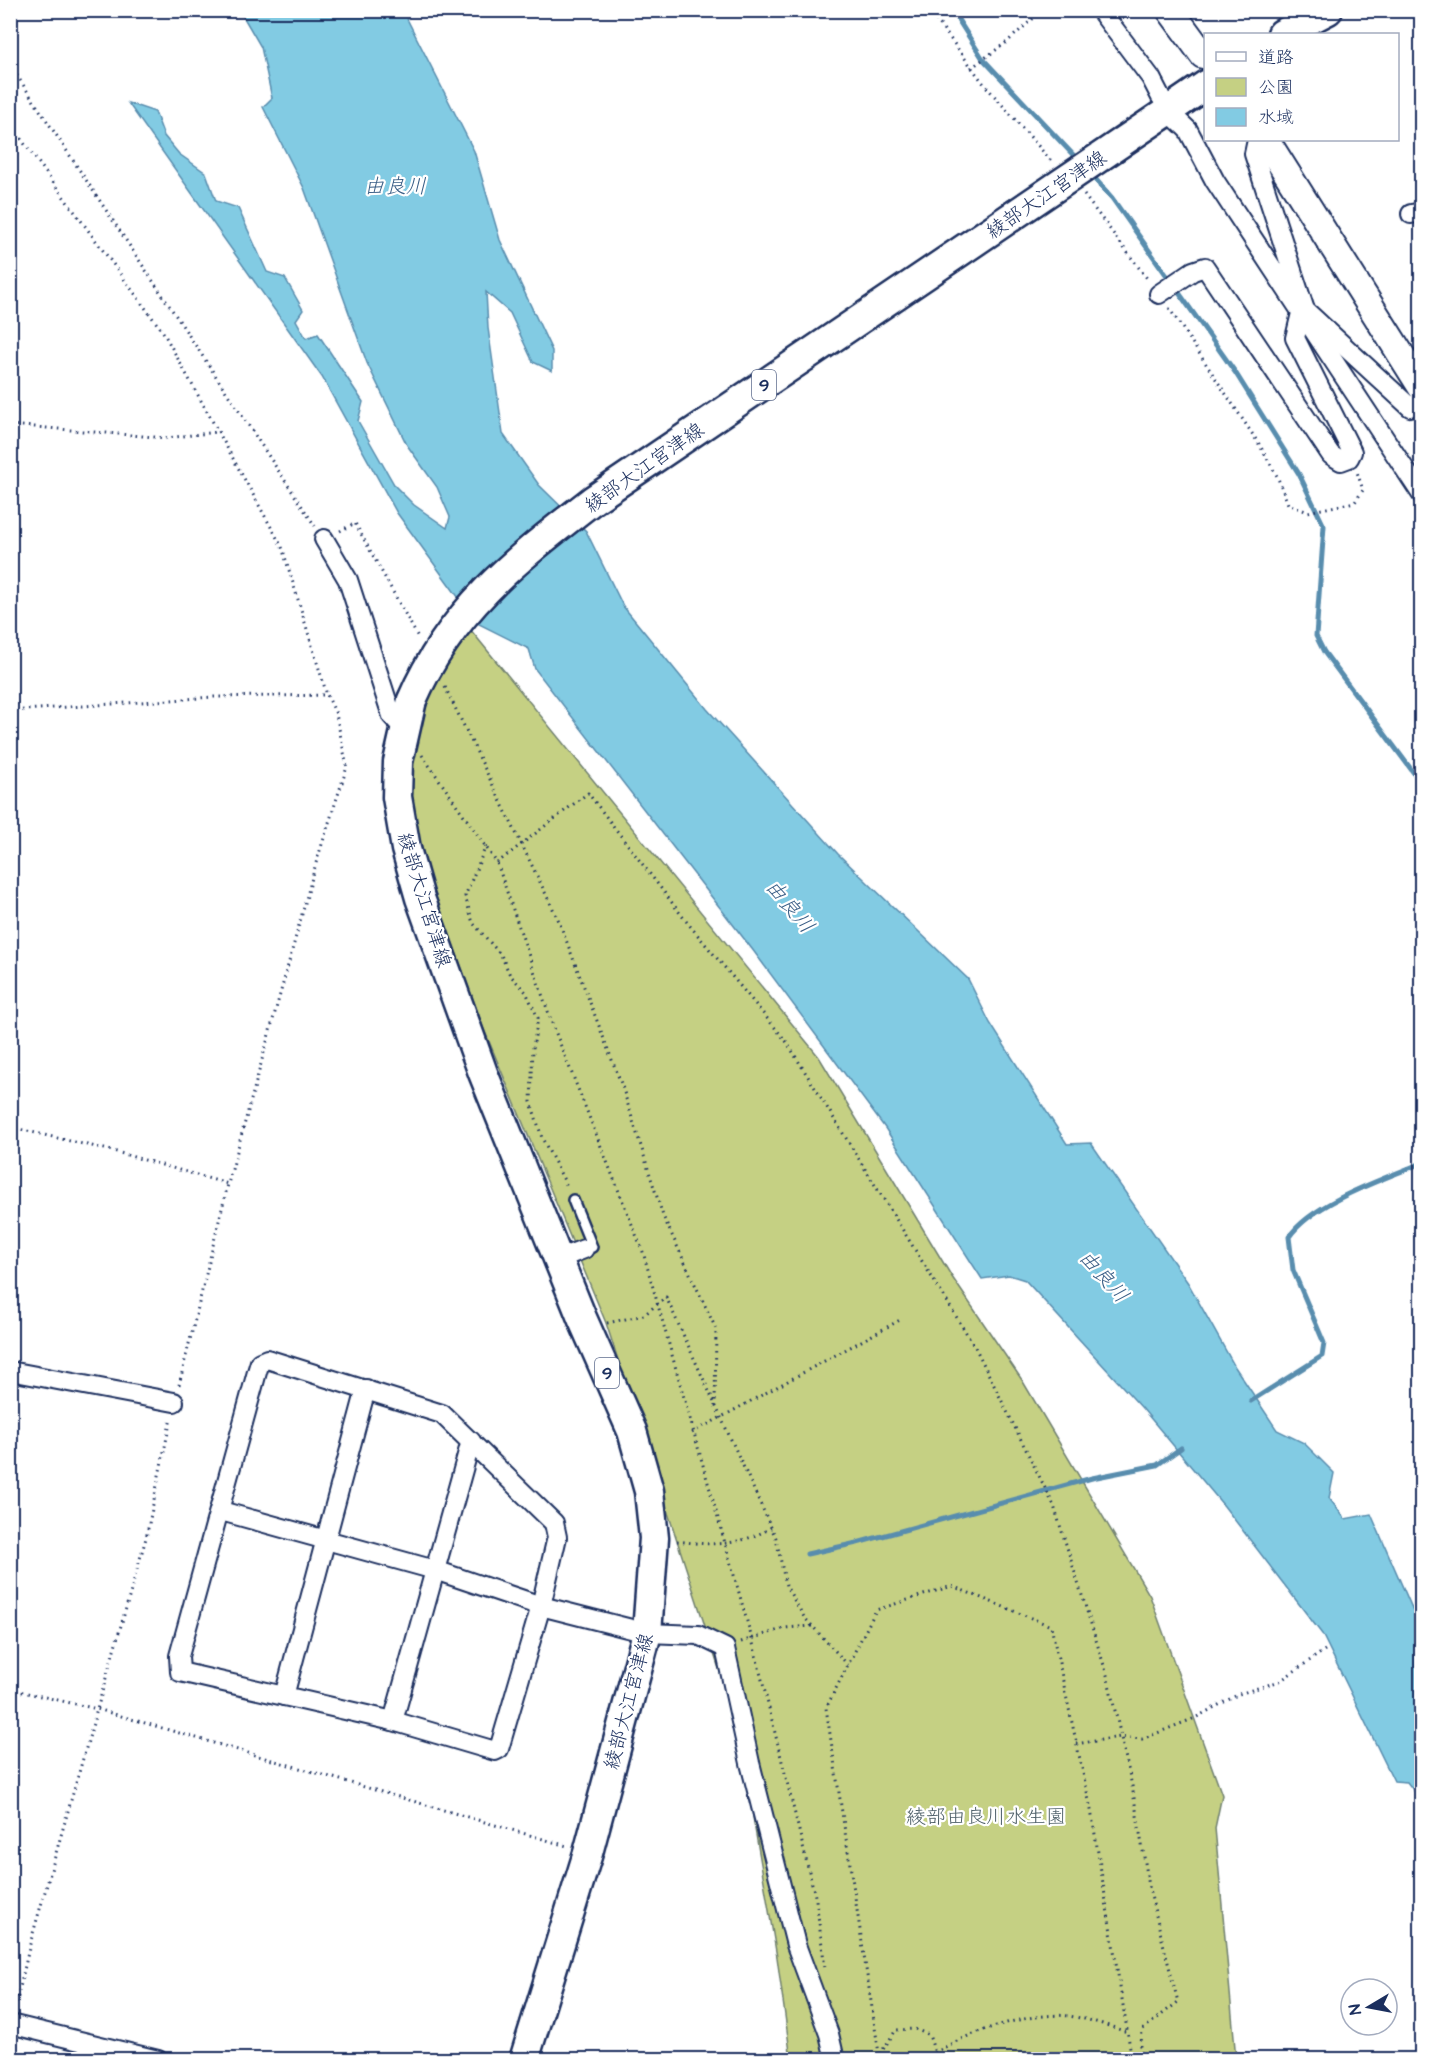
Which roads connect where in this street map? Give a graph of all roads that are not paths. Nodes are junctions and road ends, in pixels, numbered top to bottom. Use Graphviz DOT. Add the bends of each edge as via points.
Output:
graph roads {
  1 [pos="1100,10"];
  2 [pos="1170,10"];
  3 [pos="1328,10"];
  4 [pos="1284,33"];
  5 [pos="1203,55"];
  6 [pos="1204,86"];
  7 [pos="1165,113"];
  8 [pos="1257,141"];
  9 [pos="1267,141"];
  10 [pos="1159,294"];
  11 [pos="1303,311"];
  12 [pos="1422,388"];
  13 [pos="1422,401"];
  14 [pos="1422,495"];
  15 [pos="324,539"];
  16 [pos="404,729"];
  17 [pos="573,1200"];
  18 [pos="571,1254"];
  19 [pos="10,1371"];
  20 [pos="366,1389"];
  21 [pos="174,1402"];
  22 [pos="471,1441"];
  23 [pos="221,1511"];
  24 [pos="326,1540"];
  25 [pos="435,1570"];
  26 [pos="541,1606"];
  27 [pos="647,1633"];
  28 [pos="284,1696"];
  29 [pos="393,1722"];
  30 [pos="11,2024"];
  31 [pos="158,2060"];
  32 [pos="524,2060"];
  33 [pos="835,2060"];
  1 -- 7 [label="street" via="1150,78"];
  2 -- 5 [label="street"];
  3 -- 4 [label="main road"];
  6 -- 7 [label="main road, 綾部大江宮津線 / 9"];
  7 -- 11 [label="street" via="1188,130 1215,181"];
  7 -- 16 [label="main road, 綾部大江宮津線 / 9, bridge" via="593,500 536,544 498,578 445,637 426,667"];
  8 -- 11 [label="street" via="1254,154"];
  9 -- 12 [label="street"];
  10 -- 11 [label="street" via="1205,267 1331,455 1341,460 1349,458 1352,452 1295,338"];
  11 -- 13 [label="street" via="1410,407"];
  11 -- 14 [label="street"];
  15 -- 16 [label="street" via="348,580 392,716"];
  16 -- 18 [label="main road, 綾部大江宮津線 / 9" via="398,762 398,797 412,869 483,1073"];
  17 -- 18 [label="lane" via="592,1247"];
  18 -- 27 [label="main road, 綾部大江宮津線 / 9" via="582,1318 632,1431 650,1491 654,1538"];
  19 -- 21 [label="street"];
  20 -- 22 [label="street" via="442,1414"];
  20 -- 23 [label="street" via="275,1360 260,1362"];
  20 -- 24 [label="street"];
  22 -- 25 [label="street"];
  22 -- 26 [label="street" via="554,1523 557,1531"];
  23 -- 24 [label="street"];
  23 -- 28 [label="street" via="179,1656 180,1672"];
  24 -- 25 [label="street"];
  24 -- 28 [label="street"];
  25 -- 26 [label="street"];
  25 -- 29 [label="street"];
  26 -- 27 [label="street"];
  26 -- 29 [label="street" via="499,1749"];
  27 -- 32 [label="main road, 綾部大江宮津線 / 9" via="588,1853"];
  27 -- 33 [label="street" via="698,1635 725,1648 796,1945 826,2023"];
  28 -- 29 [label="street"];
  30 -- 31 [label="street"];
}
